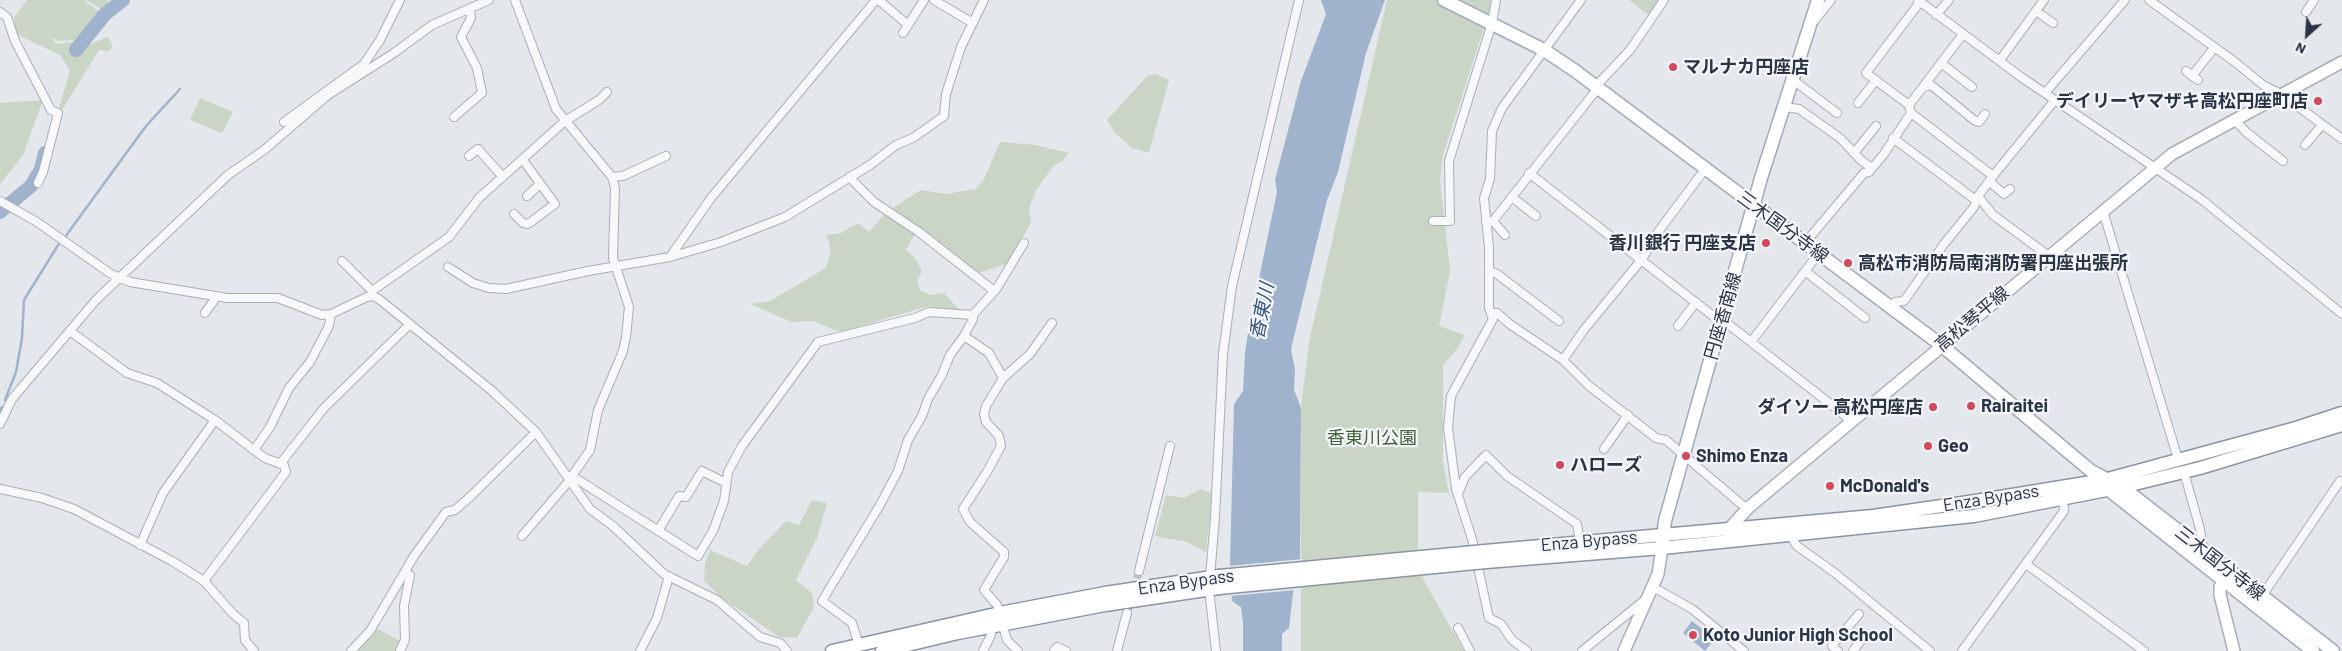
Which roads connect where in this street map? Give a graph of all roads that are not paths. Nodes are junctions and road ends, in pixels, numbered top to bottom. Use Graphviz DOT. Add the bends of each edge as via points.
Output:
graph roads {
  1 [pos="400,0"];
  2 [pos="489,0"];
  3 [pos="515,0"];
  4 [pos="924,0"];
  5 [pos="934,0"];
  6 [pos="983,0"];
  7 [pos="1299,0"];
  8 [pos="1444,0"];
  9 [pos="1496,0"];
  10 [pos="1581,0"];
  11 [pos="1664,0"];
  12 [pos="1818,0"];
  13 [pos="1831,0"];
  14 [pos="1949,0"];
  15 [pos="2044,0"];
  16 [pos="2125,0"];
  17 [pos="2149,0"];
  18 [pos="2314,0"];
  19 [pos="878,1"];
  20 [pos="1919,1"];
  21 [pos="470,10"];
  22 [pos="2036,11"];
  23 [pos="0,12"];
  24 [pos="2306,12"];
  25 [pos="1936,15"];
  26 [pos="972,22"];
  27 [pos="1490,22"];
  28 [pos="2053,23"];
  29 [pos="908,25"];
  30 [pos="1810,27"];
  31 [pos="903,33"];
  32 [pos="1963,34"];
  33 [pos="2214,48"];
  34 [pos="1544,50"];
  35 [pos="2000,60"];
  36 [pos="2342,62"];
  37 [pos="1942,63"];
  38 [pos="2192,76"];
  39 [pos="1793,80"];
  40 [pos="1876,80"];
  41 [pos="1972,86"];
  42 [pos="1597,87"];
  43 [pos="1923,87"];
  44 [pos="607,92"];
  45 [pos="326,93"];
  46 [pos="2045,93"];
  47 [pos="2281,94"];
  48 [pos="2055,100"];
  49 [pos="1858,103"];
  50 [pos="1785,107"];
  51 [pos="1910,109"];
  52 [pos="1837,113"];
  53 [pos="1985,114"];
  54 [pos="454,117"];
  55 [pos="2234,119"];
  56 [pos="565,121"];
  57 [pos="284,122"];
  58 [pos="2322,125"];
  59 [pos="1876,126"];
  60 [pos="1893,138"];
  61 [pos="2342,138"];
  62 [pos="2305,145"];
  63 [pos="1854,153"];
  64 [pos="470,156"];
  65 [pos="666,156"];
  66 [pos="522,160"];
  67 [pos="2283,161"];
  68 [pos="1872,168"];
  69 [pos="2155,168"];
  70 [pos="1705,169"];
  71 [pos="1529,173"];
  72 [pos="503,177"];
  73 [pos="612,177"];
  74 [pos="848,177"];
  75 [pos="1992,179"];
  76 [pos="38,183"];
  77 [pos="540,184"];
  78 [pos="2010,189"];
  79 [pos="527,196"];
  80 [pos="1512,198"];
  81 [pos="1977,198"];
  82 [pos="2,203"];
  83 [pos="1754,207"];
  84 [pos="2103,211"];
  85 [pos="514,214"];
  86 [pos="1536,216"];
  87 [pos="1433,221"];
  88 [pos="1490,222"];
  89 [pos="1505,234"];
  90 [pos="1024,243"];
  91 [pos="1805,243"];
  92 [pos="1819,253"];
  93 [pos="2049,256"];
  94 [pos="670,257"];
  95 [pos="1642,259"];
  96 [pos="342,261"];
  97 [pos="448,267"];
  98 [pos="615,267"];
  99 [pos="1489,271"];
  100 [pos="1805,271"];
  101 [pos="119,278"];
  102 [pos="993,290"];
  103 [pos="373,294"];
  104 [pos="217,296"];
  105 [pos="1696,302"];
  106 [pos="1891,306"];
  107 [pos="205,313"];
  108 [pos="331,314"];
  109 [pos="1491,314"];
  110 [pos="2342,314"];
  111 [pos="973,315"];
  112 [pos="1865,318"];
  113 [pos="1723,320"];
  114 [pos="1559,322"];
  115 [pos="1052,323"];
  116 [pos="410,324"];
  117 [pos="1678,326"];
  118 [pos="70,331"];
  119 [pos="964,336"];
  120 [pos="1752,342"];
  121 [pos="1941,345"];
  122 [pos="1563,360"];
  123 [pos="1003,378"];
  124 [pos="2342,413"];
  125 [pos="1628,415"];
  126 [pos="215,420"];
  127 [pos="1851,422"];
  128 [pos="0,424"];
  129 [pos="2342,425"];
  130 [pos="536,432"];
  131 [pos="1170,446"];
  132 [pos="1604,449"];
  133 [pos="254,450"];
  134 [pos="1683,455"];
  135 [pos="2178,460"];
  136 [pos="280,464"];
  137 [pos="2184,472"];
  138 [pos="570,477"];
  139 [pos="2340,480"];
  140 [pos="726,483"];
  141 [pos="2107,485"];
  142 [pos="2122,487"];
  143 [pos="0,489"];
  144 [pos="1458,494"];
  145 [pos="2063,500"];
  146 [pos="1747,510"];
  147 [pos="658,531"];
  148 [pos="1730,534"];
  149 [pos="1662,535"];
  150 [pos="1790,535"];
  151 [pos="522,536"];
  152 [pos="1580,542"];
  153 [pos="140,545"];
  154 [pos="1662,548"];
  155 [pos="2203,551"];
  156 [pos="1485,556"];
  157 [pos="2026,564"];
  158 [pos="1139,572"];
  159 [pos="404,573"];
  160 [pos="669,576"];
  161 [pos="2225,576"];
  162 [pos="204,581"];
  163 [pos="1214,583"];
  164 [pos="1653,587"];
  165 [pos="2262,596"];
  166 [pos="1648,598"];
  167 [pos="1127,613"];
  168 [pos="1859,614"];
  169 [pos="998,622"];
  170 [pos="1458,628"];
  171 [pos="1866,634"];
  172 [pos="858,645"];
  173 [pos="910,648"];
  174 [pos="254,651"];
  175 [pos="351,651"];
  176 [pos="400,651"];
  177 [pos="640,651"];
  178 [pos="787,651"];
  179 [pos="832,651"];
  180 [pos="882,651"];
  181 [pos="983,651"];
  182 [pos="1018,651"];
  183 [pos="1054,651"];
  184 [pos="1066,651"];
  185 [pos="1117,651"];
  186 [pos="1216,651"];
  187 [pos="1470,651"];
  188 [pos="1527,651"];
  189 [pos="1582,651"];
  190 [pos="1624,651"];
  191 [pos="1744,651"];
  192 [pos="1838,651"];
  193 [pos="1853,651"];
  194 [pos="1930,651"];
  195 [pos="1962,651"];
  196 [pos="2144,651"];
  197 [pos="2234,651"];
  198 [pos="2313,651"];
  199 [pos="2333,651"];
  1 -- 45 [label="street" via="371,56"];
  2 -- 21 [label="street"];
  3 -- 56 [label="street" via="556,109"];
  4 -- 29 [label="street"];
  5 -- 26 [label="street"];
  6 -- 26 [label="street"];
  7 -- 163 [label="street" via="1232,286 1223,354"];
  8 -- 27 [label="main road, 三木国分寺線"];
  9 -- 27 [label="street"];
  10 -- 34 [label="street"];
  11 -- 42 [label="street" via="1639,38"];
  12 -- 30 [label="main road, 円座香南線"];
  13 -- 30 [label="street"];
  14 -- 25 [label="street"];
  15 -- 22 [label="street"];
  16 -- 46 [label="street"];
  17 -- 33 [label="street"];
  18 -- 24 [label="street"];
  19 -- 29 [label="street"];
  19 -- 94 [label="street" via="712,198"];
  20 -- 25 [label="street"];
  20 -- 40 [label="street" via="1866,73"];
  21 -- 45 [label="street" via="432,25 394,53"];
  21 -- 54 [label="street" via="471,18 461,37 477,68 482,93"];
  22 -- 28 [label="street"];
  22 -- 35 [label="street"];
  23 -- 76 [label="street" via="7,17 15,41 51,110 58,113"];
  25 -- 32 [label="street"];
  26 -- 74 [label="street" via="946,94 944,116"];
  27 -- 34 [label="main road, 三木国分寺線"];
  27 -- 87 [label="street" via="1449,161 1450,221"];
  29 -- 31 [label="street"];
  30 -- 39 [label="main road, 円座香南線"];
  32 -- 35 [label="street"];
  32 -- 37 [label="street"];
  33 -- 38 [label="street"];
  33 -- 47 [label="street" via="2263,85"];
  34 -- 42 [label="main road, 三木国分寺線"];
  34 -- 88 [label="street" via="1496,117 1492,131 1490,179 1484,198"];
  35 -- 46 [label="street"];
  36 -- 47 [label="main road, 高松琴平線"];
  37 -- 41 [label="street"];
  37 -- 43 [label="street"];
  39 -- 50 [label="main road, 円座香南線"];
  39 -- 52 [label="street"];
  40 -- 49 [label="street"];
  40 -- 51 [label="street"];
  42 -- 70 [label="main road, 三木国分寺線"];
  42 -- 71 [label="street"];
  43 -- 51 [label="street"];
  43 -- 53 [label="street" via="1931,85 1974,120 1979,122"];
  44 -- 56 [label="street"];
  45 -- 57 [label="street"];
  45 -- 101 [label="street" via="264,150 228,176"];
  46 -- 48 [label="street"];
  47 -- 55 [label="main road, 高松琴平線"];
  47 -- 58 [label="street"];
  48 -- 69 [label="street"];
  48 -- 75 [label="street"];
  50 -- 63 [label="street" via="1799,109 1840,138"];
  50 -- 83 [label="main road, 円座香南線"];
  51 -- 60 [label="street"];
  51 -- 75 [label="street"];
  55 -- 67 [label="street"];
  55 -- 69 [label="main road, 高松琴平線" via="2185,145"];
  56 -- 66 [label="street"];
  56 -- 73 [label="street"];
  58 -- 61 [label="street"];
  58 -- 62 [label="street"];
  59 -- 63 [label="street"];
  60 -- 68 [label="street"];
  60 -- 81 [label="street"];
  63 -- 68 [label="street"];
  64 -- 72 [label="street" via="478,149"];
  65 -- 73 [label="street" via="623,176"];
  66 -- 72 [label="street"];
  66 -- 77 [label="street"];
  68 -- 91 [label="street" via="1864,173"];
  69 -- 84 [label="main road, 高松琴平線"];
  69 -- 110 [label="street" via="2221,214"];
  70 -- 83 [label="main road, 三木国分寺線"];
  70 -- 95 [label="street"];
  71 -- 80 [label="street"];
  71 -- 95 [label="street"];
  72 -- 103 [label="street" via="479,198 449,237"];
  73 -- 98 [label="street" via="615,188 612,240"];
  74 -- 94 [label="street" via="785,217 721,242"];
  74 -- 102 [label="street" via="874,202 906,222"];
  75 -- 78 [label="street" via="2004,194"];
  75 -- 81 [label="street"];
  77 -- 79 [label="street"];
  77 -- 85 [label="street" via="555,204 528,224"];
  80 -- 86 [label="street"];
  80 -- 88 [label="street"];
  81 -- 93 [label="street" via="1993,215"];
  81 -- 106 [label="street" via="1904,301"];
  82 -- 101 [label="street" via="37,222"];
  83 -- 91 [label="main road, 三木国分寺線"];
  83 -- 113 [label="main road, 円座香南線"];
  84 -- 93 [label="main road, 高松琴平線"];
  84 -- 135 [label="street"];
  88 -- 89 [label="street"];
  88 -- 99 [label="street"];
  90 -- 102 [label="street"];
  91 -- 92 [label="main road, 三木国分寺線"];
  92 -- 100 [label="street"];
  92 -- 106 [label="main road, 三木国分寺線"];
  93 -- 121 [label="main road, 高松琴平線"];
  94 -- 98 [label="street"];
  95 -- 105 [label="street"];
  95 -- 122 [label="street"];
  96 -- 103 [label="street"];
  97 -- 98 [label="street" via="473,283 498,289"];
  98 -- 138 [label="street" via="629,307 624,351 598,410 590,450"];
  99 -- 109 [label="street"];
  99 -- 114 [label="street"];
  100 -- 112 [label="street"];
  100 -- 120 [label="street"];
  101 -- 104 [label="street"];
  101 -- 118 [label="street"];
  102 -- 111 [label="street"];
  103 -- 108 [label="street"];
  103 -- 116 [label="street"];
  104 -- 107 [label="street"];
  104 -- 108 [label="street" via="278,298 322,314"];
  105 -- 113 [label="street"];
  105 -- 117 [label="street"];
  106 -- 121 [label="main road, 三木国分寺線"];
  108 -- 133 [label="street" via="329,326 310,362 289,388 270,427"];
  109 -- 122 [label="street" via="1497,313"];
  109 -- 144 [label="street" via="1493,319 1452,396 1448,428"];
  111 -- 119 [label="street"];
  111 -- 140 [label="street" via="929,312 818,342 742,446 728,472"];
  113 -- 120 [label="street"];
  113 -- 134 [label="main road, 円座香南線"];
  115 -- 123 [label="street" via="1030,354"];
  116 -- 130 [label="street" via="491,390"];
  116 -- 136 [label="street" via="324,408"];
  118 -- 126 [label="street" via="127,373 157,383"];
  118 -- 128 [label="street" via="12,399"];
  119 -- 123 [label="street" via="989,353"];
  119 -- 172 [label="street" via="950,355 880,505 822,601 852,623"];
  120 -- 127 [label="street"];
  121 -- 127 [label="main road, 高松琴平線"];
  121 -- 141 [label="main road, 三木国分寺線"];
  122 -- 125 [label="street" via="1588,385"];
  123 -- 169 [label="street" via="984,414 986,422 999,436 999,453 963,509 970,522 1004,552 984,590 997,605"];
  124 -- 135 [label="main road, Enza Bypass"];
  125 -- 132 [label="street"];
  125 -- 134 [label="street"];
  126 -- 133 [label="street"];
  126 -- 153 [label="street" via="163,493"];
  127 -- 146 [label="main road, 高松琴平線"];
  129 -- 137 [label="main road"];
  130 -- 138 [label="street"];
  130 -- 159 [label="street" via="471,496 455,510 446,512"];
  131 -- 158 [label="street"];
  133 -- 136 [label="street"];
  134 -- 146 [label="street"];
  134 -- 149 [label="main road, 円座香南線"];
  135 -- 141 [label="main road, Enza Bypass"];
  136 -- 162 [label="street" via="284,465 286,472"];
  137 -- 142 [label="main road"];
  137 -- 155 [label="street"];
  138 -- 147 [label="street"];
  138 -- 151 [label="street"];
  138 -- 160 [label="street" via="590,509"];
  139 -- 165 [label="street"];
  140 -- 147 [label="street" via="702,471 686,498 680,496"];
  140 -- 147 [label="street" via="720,514 698,556"];
  141 -- 142 [label="main road, 三木国分寺線"];
  141 -- 145 [label="main road, Enza Bypass"];
  141 -- 148 [label="main road, Enza Bypass"];
  141 -- 161 [label="main road, 三木国分寺線"];
  142 -- 155 [label="main road, 三木国分寺線"];
  143 -- 153 [label="street" via="59,503"];
  144 -- 152 [label="street" via="1465,477 1486,455 1507,476 1577,524"];
  144 -- 188 [label="street" via="1490,618 1501,624 1512,640"];
  145 -- 150 [label="main road, Enza Bypass" via="1974,516"];
  145 -- 157 [label="street" via="2064,511"];
  146 -- 148 [label="main road, 高松琴平線"];
  148 -- 149 [label="main road, Enza Bypass"];
  148 -- 150 [label="main road, Enza Bypass"];
  148 -- 154 [label="main road, Enza Bypass"];
  149 -- 152 [label="main road, Enza Bypass"];
  149 -- 154 [label="main road, 円座香南線"];
  150 -- 194 [label="street" via="1797,546"];
  152 -- 156 [label="main road, Enza Bypass"];
  153 -- 162 [label="street"];
  154 -- 156 [label="main road, Enza Bypass"];
  154 -- 164 [label="main road"];
  155 -- 161 [label="main road, 三木国分寺線"];
  156 -- 163 [label="main road, Enza Bypass, bridge"];
  157 -- 195 [label="street" via="2014,576"];
  157 -- 196 [label="street"];
  159 -- 175 [label="street" via="370,631"];
  159 -- 176 [label="street" via="410,575 404,606 405,640"];
  160 -- 177 [label="street" via="657,618"];
  160 -- 178 [label="street" via="717,600 760,637 780,643"];
  161 -- 165 [label="main road, 三木国分寺線"];
  161 -- 197 [label="main road" via="2220,587 2222,607"];
  161 -- 198 [label="main road, 三木国分寺線"];
  162 -- 174 [label="street" via="244,623 244,640"];
  163 -- 169 [label="main road, Enza Bypass"];
  163 -- 186 [label="street"];
  164 -- 166 [label="main road"];
  164 -- 191 [label="street" via="1692,609"];
  165 -- 199 [label="main road, 三木国分寺線"];
  166 -- 189 [label="street"];
  166 -- 190 [label="main road"];
  167 -- 185 [label="street"];
  168 -- 192 [label="street" via="1832,646"];
  169 -- 172 [label="main road, Enza Bypass"];
  169 -- 173 [label="main road, Enza Bypass"];
  169 -- 181 [label="street"];
  169 -- 182 [label="street" via="1006,640"];
  170 -- 187 [label="street"];
  171 -- 193 [label="street"];
  172 -- 179 [label="main road, Enza Bypass"];
  173 -- 180 [label="main road, Enza Bypass"];
  183 -- 184 [label="street" via="1057,647"];
}
